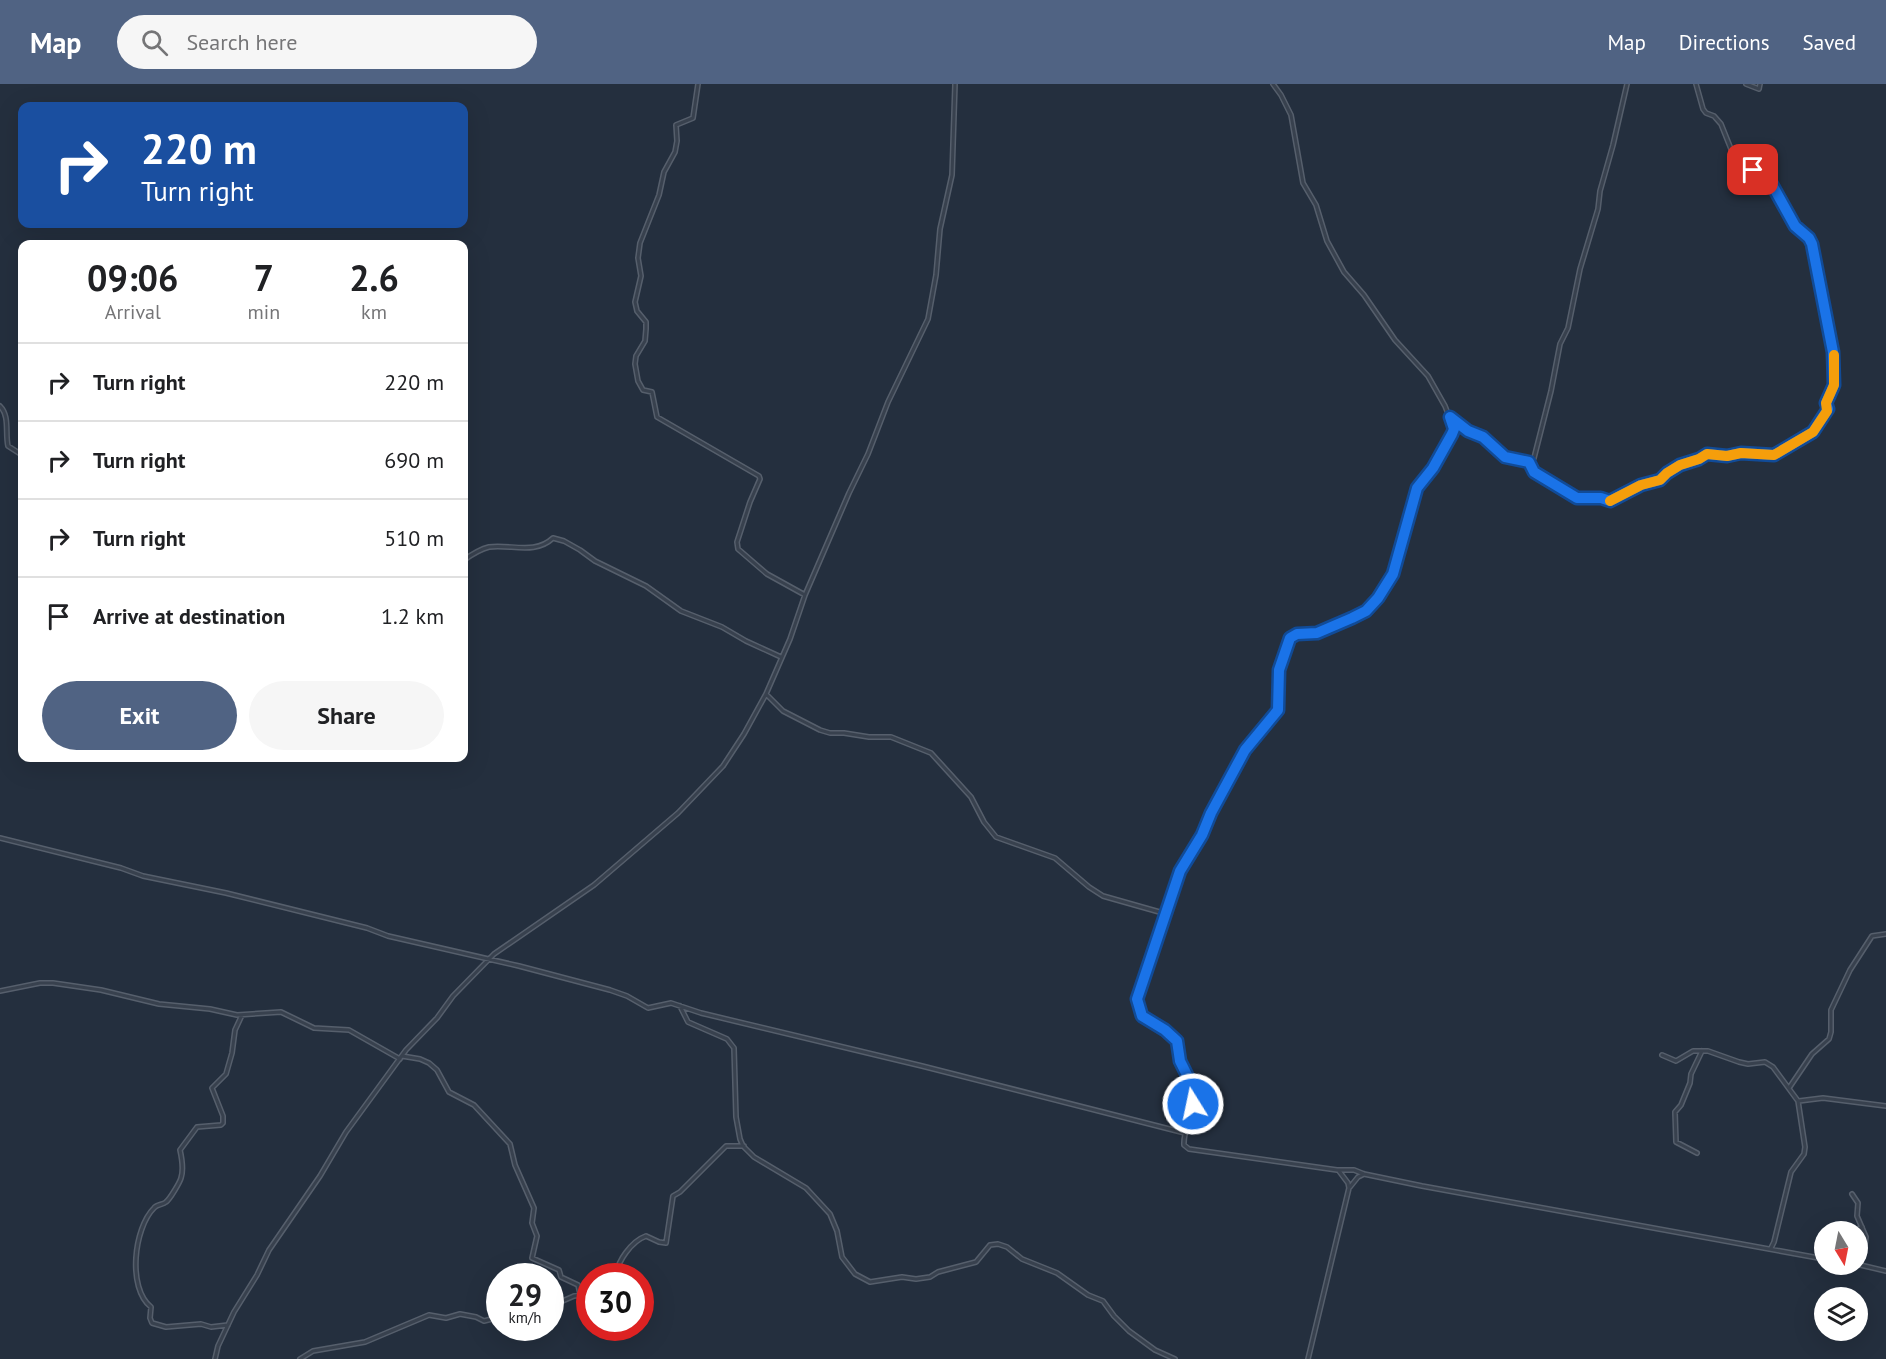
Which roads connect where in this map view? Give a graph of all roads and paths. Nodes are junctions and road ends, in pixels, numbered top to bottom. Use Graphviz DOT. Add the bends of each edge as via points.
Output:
graph roads {
  1 [pos="698,84"];
  2 [pos="955,84"];
  3 [pos="1273,84"];
  4 [pos="1627,84"];
  5 [pos="1696,84"];
  6 [pos="1746,84"];
  7 [pos="1760,84"];
  8 [pos="0,406"];
  9 [pos="1450,417"];
  10 [pos="18,452"];
  11 [pos="1530,465"];
  12 [pos="468,558"];
  13 [pos="805,595"];
  14 [pos="782,657"];
  15 [pos="766,694"];
  16 [pos="0,838"];
  17 [pos="1164,915"];
  18 [pos="1886,934"];
  19 [pos="489,959"];
  20 [pos="0,992"];
  21 [pos="680,1006"];
  22 [pos="242,1015"];
  23 [pos="1702,1051"];
  24 [pos="1662,1055"];
  25 [pos="401,1058"];
  26 [pos="1789,1088"];
  27 [pos="1798,1101"];
  28 [pos="1886,1106"];
  29 [pos="1185,1133"];
  30 [pos="744,1146"];
  31 [pos="1697,1153"];
  32 [pos="1337,1170"];
  33 [pos="1364,1174"];
  34 [pos="1349,1188"];
  35 [pos="1852,1194"];
  36 [pos="1859,1221"];
  37 [pos="1774,1242"];
  38 [pos="1771,1248"];
  39 [pos="1777,1250"];
  40 [pos="1814,1256"];
  41 [pos="620,1263"];
  42 [pos="1868,1267"];
  43 [pos="1886,1271"];
  44 [pos="576,1284"];
  45 [pos="486,1320"];
  46 [pos="228,1325"];
  47 [pos="215,1359"];
  48 [pos="300,1359"];
  49 [pos="1175,1359"];
  50 [pos="1308,1359"];
  1 -- 13 [label="street" via="693,118 676,125 673,157 641,236 641,276 635,302 646,329 636,356 638,381 643,390 652,392 657,417 759,476 738,549 767,574"];
  2 -- 13 [label="street" via="952,175 928,319"];
  3 -- 9 [label="street" via="1291,115 1303,183 1316,205 1327,241 1344,272 1395,340 1428,376"];
  4 -- 11 [label="street" via="1568,328 1560,344"];
  5 -- 11 [label="street" via="1703,109 1721,124 1733,154 1767,177 1795,226 1812,244 1833,352 1834,385 1826,403 1827,411 1813,432 1774,455 1707,454 1613,501 1577,498 1534,472"];
  6 -- 7 [label="street" via="1759,89"];
  8 -- 10 [label="street" via="6,418 8,446"];
  9 -- 11 [label="street" via="1483,437 1505,457 1525,460"];
  9 -- 17 [label="street" via="1454,429 1417,488 1393,574 1366,611 1317,633 1290,638 1279,670 1278,710 1245,750 1180,871"];
  12 -- 14 [label="street" via="486,548 532,548 546,545 554,538 561,539 646,586 681,611"];
  13 -- 14 [label="street"];
  14 -- 15 [label="street"];
  15 -- 17 [label="street" via="783,711 820,730 891,737 931,753 971,796 996,837 1055,858 1103,896"];
  15 -- 19 [label="street" via="732,754 688,803 594,885"];
  16 -- 19 [label="street"];
  17 -- 29 [label="street" via="1137,999 1142,1016 1172,1035 1178,1044 1180,1061 1192,1083 1192,1110"];
  18 -- 26 [label="street" via="1872,936 1860,951 1831,1010 1829,1039 1812,1054"];
  19 -- 21 [label="street" via="621,993 648,1008"];
  19 -- 25 [label="street"];
  20 -- 22 [label="street" via="54,983 159,1004"];
  21 -- 29 [label="street"];
  21 -- 30 [label="street" via="688,1022 727,1039 735,1050 736,1117"];
  22 -- 25 [label="street" via="273,1011 314,1028 349,1030"];
  22 -- 46 [label="street" via="226,1074 212,1088 223,1123 197,1127 180,1150 181,1180 168,1200 154,1207 146,1220 138,1236 135,1263 137,1281 151,1307 152,1323 166,1327"];
  23 -- 24 [label="street" via="1690,1051 1676,1061"];
  23 -- 26 [label="street" via="1743,1063 1765,1062"];
  23 -- 31 [label="street" via="1675,1112 1676,1142"];
  25 -- 44 [label="street" via="429,1063 449,1092 476,1107 510,1144 534,1208 532,1223 537,1235 532,1258 560,1271 561,1277"];
  25 -- 46 [label="street" via="346,1132 273,1243"];
  26 -- 27 [label="street"];
  27 -- 28 [label="street" via="1823,1098"];
  27 -- 37 [label="street" via="1804,1154 1791,1172"];
  29 -- 32 [label="street" via="1184,1145 1189,1149"];
  30 -- 41 [label="street" via="726,1146 673,1196 666,1243 641,1238"];
  30 -- 49 [label="street" via="754,1157 806,1188 831,1215 842,1257 866,1281 932,1276 975,1262 990,1245 1003,1245 1103,1301 1129,1332"];
  32 -- 33 [label="street"];
  32 -- 34 [label="street"];
  33 -- 34 [label="street"];
  33 -- 38 [label="street"];
  34 -- 50 [label="street"];
  35 -- 36 [label="street" via="1858,1203"];
  37 -- 38 [label="street"];
  37 -- 39 [label="street"];
  38 -- 39 [label="street"];
  39 -- 40 [label="street"];
  42 -- 43 [label="street"];
  45 -- 48 [label="street" via="460,1314 447,1318 429,1315 365,1342 314,1351"];
  46 -- 47 [label="street"];
}
